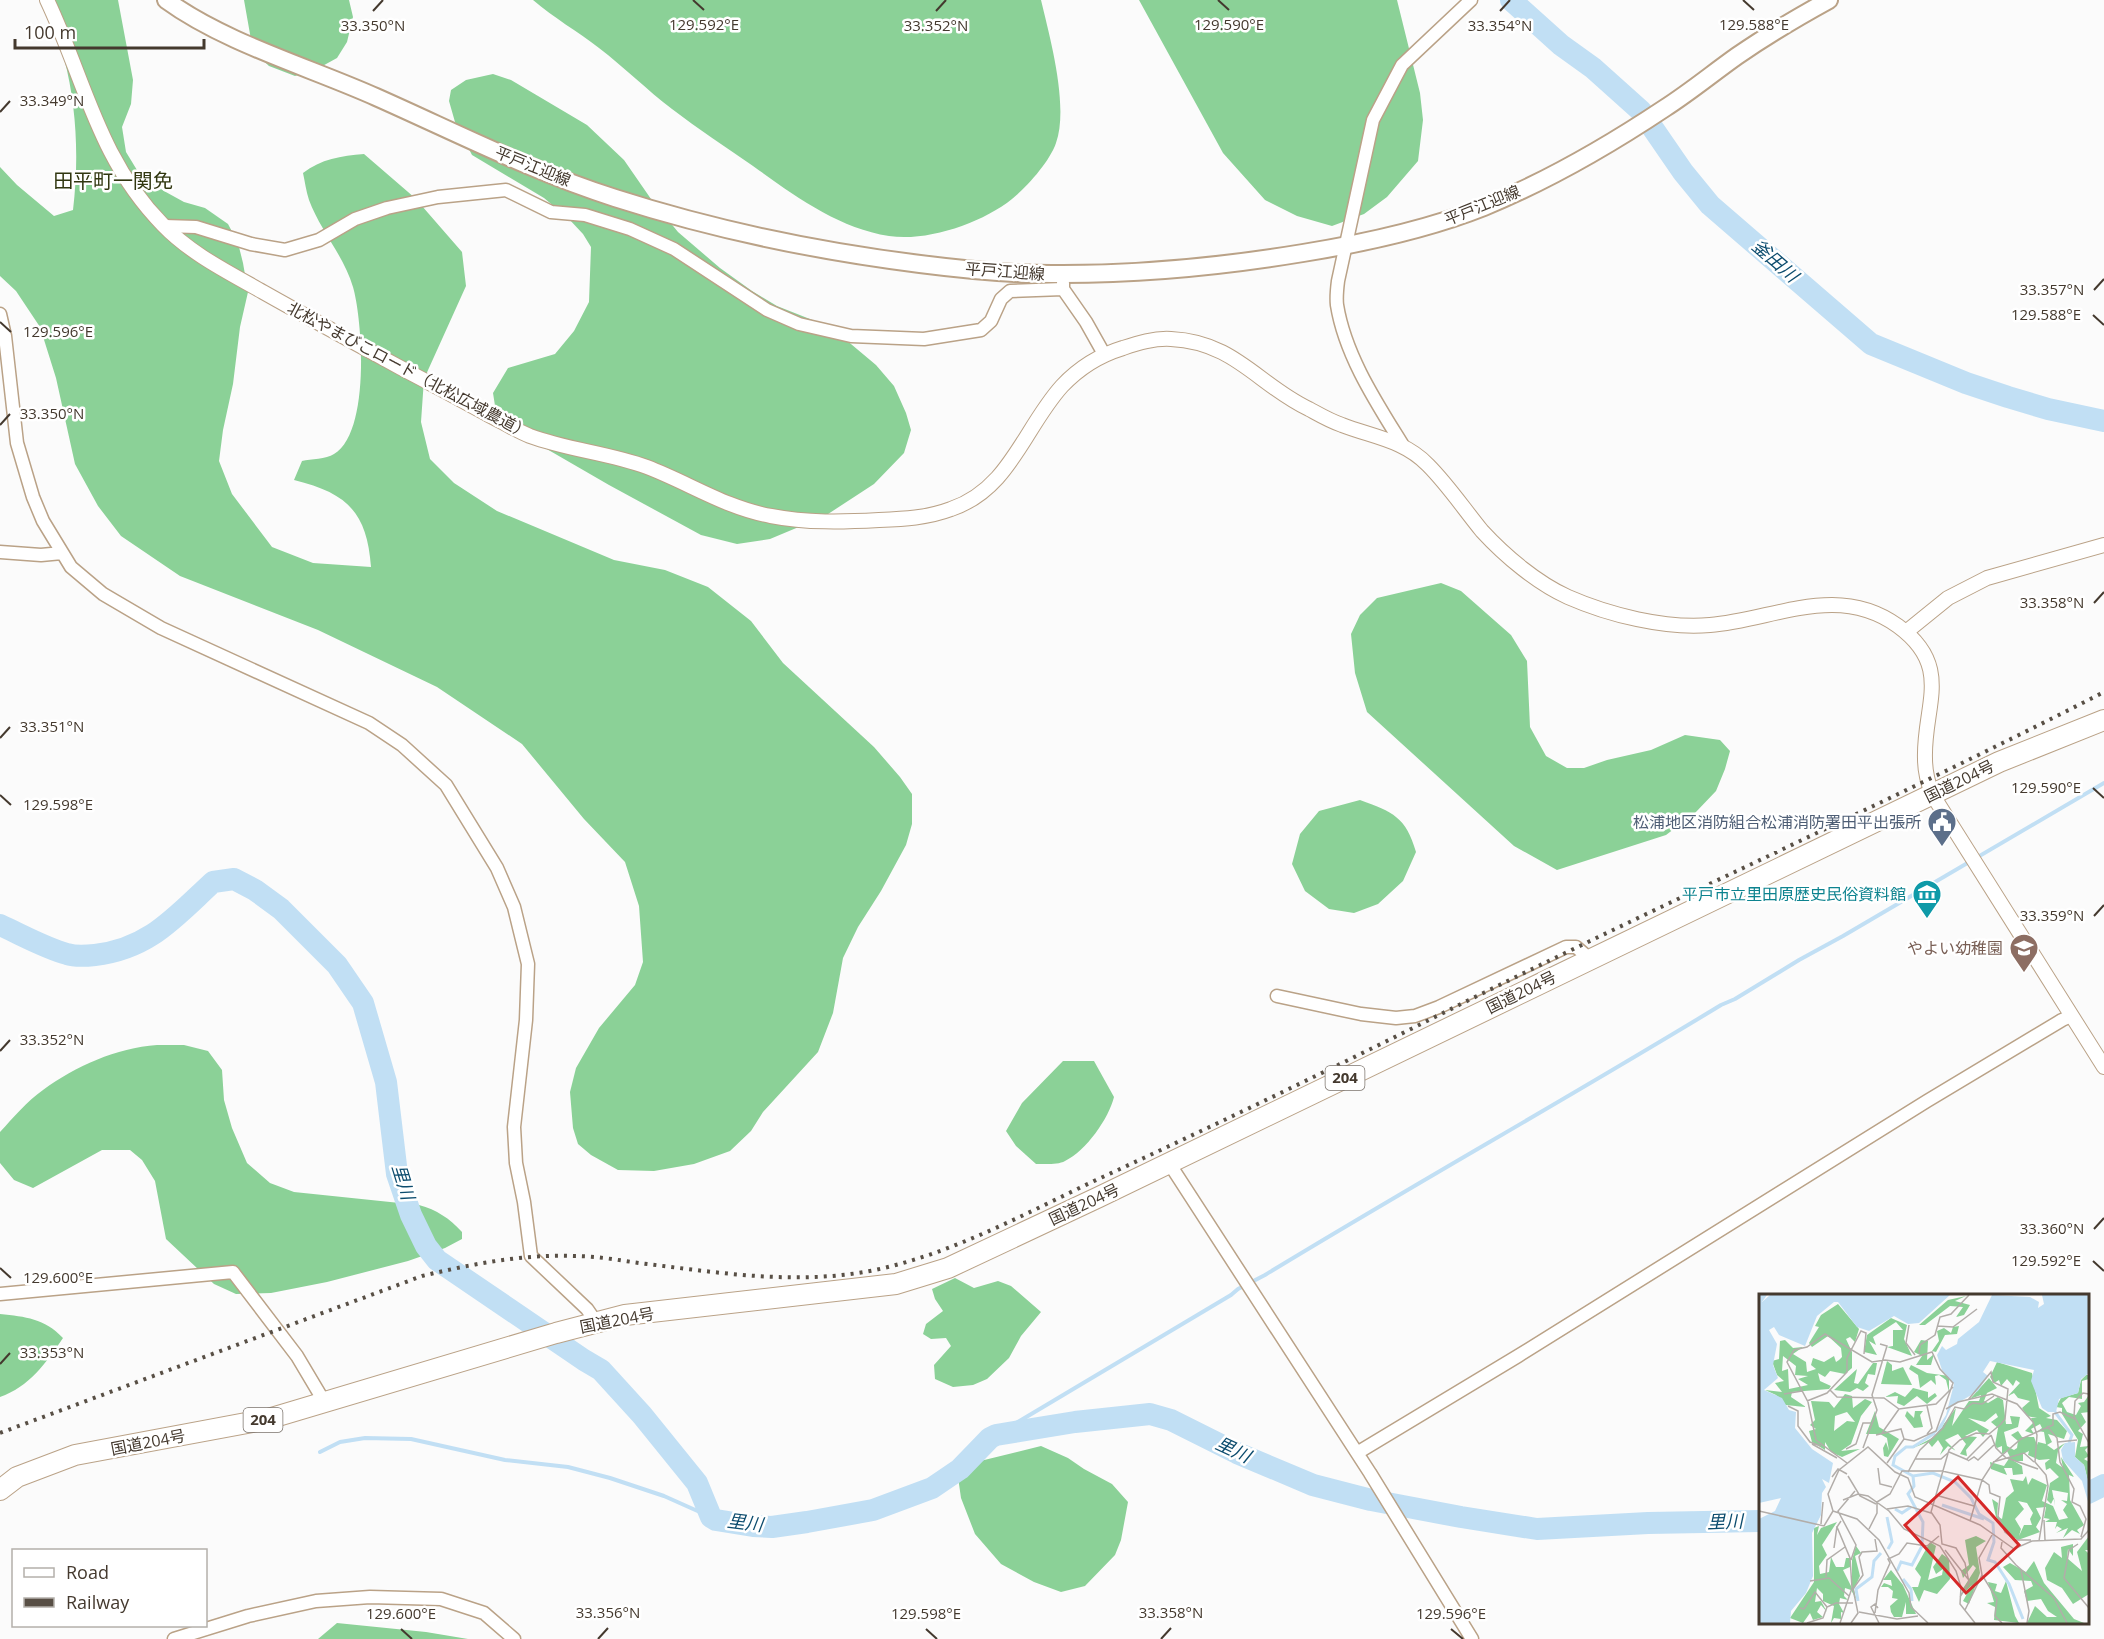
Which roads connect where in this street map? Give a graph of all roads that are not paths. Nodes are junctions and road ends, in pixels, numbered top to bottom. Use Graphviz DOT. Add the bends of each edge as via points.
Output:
graph roads {
  1 [pos="47,0"];
  2 [pos="166,0"];
  3 [pos="1471,0"];
  4 [pos="1829,0"];
  5 [pos="164,226"];
  6 [pos="1345,246"];
  7 [pos="1063,282"];
  8 [pos="0,314"];
  9 [pos="1104,354"];
  10 [pos="1402,444"];
  11 [pos="2104,545"];
  12 [pos="0,552"];
  13 [pos="62,553"];
  14 [pos="1906,632"];
  15 [pos="2104,720"];
  16 [pos="1932,794"];
  17 [pos="1590,959"];
  18 [pos="1277,996"];
  19 [pos="2072,1017"];
  20 [pos="2104,1067"];
  21 [pos="1169,1163"];
  22 [pos="0,1294"];
  23 [pos="596,1322"];
  24 [pos="325,1403"];
  25 [pos="1357,1454"];
  26 [pos="0,1490"];
  27 [pos="174,1639"];
  28 [pos="514,1639"];
  29 [pos="1472,1639"];
  1 -- 5 [label="street, 北松やまびこロード（北松広域農道）" via="99,130 122,173"];
  2 -- 7 [label="main road, 平戸江迎線" via="214,30 532,167 610,196 757,237 850,255"];
  3 -- 6 [label="street" via="1402,65 1373,120"];
  4 -- 6 [label="main road, 平戸江迎線" via="1741,53 1630,130 1539,181 1484,207 1417,230"];
  5 -- 7 [label="street" via="196,227 285,250 319,240 355,219 387,208 438,197 506,190 551,212 585,215 630,229 674,249 767,310 799,324 852,336 924,339 981,330 1010,291"];
  5 -- 9 [label="street, 北松やまびこロード（北松広域農道）" via="216,266 528,435 638,464 733,507 766,516 850,522 920,518 962,505 986,490 1006,470 1065,383"];
  6 -- 7 [label="main road, 平戸江迎線" via="1242,263"];
  6 -- 10 [label="street" via="1337,303 1349,349"];
  7 -- 9 [label="street"];
  8 -- 13 [label="street" via="16,443 43,521"];
  9 -- 10 [label="street, 北松やまびこロード（北松広域農道）" via="1142,342 1168,339 1200,343 1224,352 1298,404 1338,424"];
  10 -- 14 [label="street, 北松やまびこロード（北松広域農道）" via="1426,462 1486,536 1514,561 1567,596 1652,622 1704,626 1801,606 1848,606 1881,616"];
  11 -- 14 [label="street" via="1987,578 1948,598"];
  12 -- 13 [label="street"];
  13 -- 23 [label="street" via="71,567 103,594 161,628 369,723 402,745 446,785 496,868 514,907 528,964 514,1127 531,1256"];
  14 -- 16 [label="street, 北松やまびこロード（北松広域農道）" via="1928,661 1932,682 1924,756"];
  15 -- 16 [label="highway, 国道204号 / 204"];
  16 -- 17 [label="highway, 国道204号 / 204"];
  16 -- 19 [label="street"];
  17 -- 18 [label="street" via="1576,947 1566,947 1415,1016 1361,1014"];
  17 -- 21 [label="highway, 国道204号 / 204"];
  19 -- 20 [label="street"];
  19 -- 25 [label="street" via="1927,1101"];
  21 -- 23 [label="highway, 国道204号 / 204" via="948,1268 897,1284 625,1315"];
  21 -- 25 [label="street"];
  22 -- 24 [label="street" via="233,1272 297,1356"];
  23 -- 24 [label="highway, 国道204号 / 204"];
  24 -- 26 [label="highway, 国道204号 / 204" via="268,1419 75,1455 17,1477"];
  25 -- 29 [label="street"];
  27 -- 28 [label="street" via="248,1616 316,1601 370,1597 441,1599 484,1613"];
}
